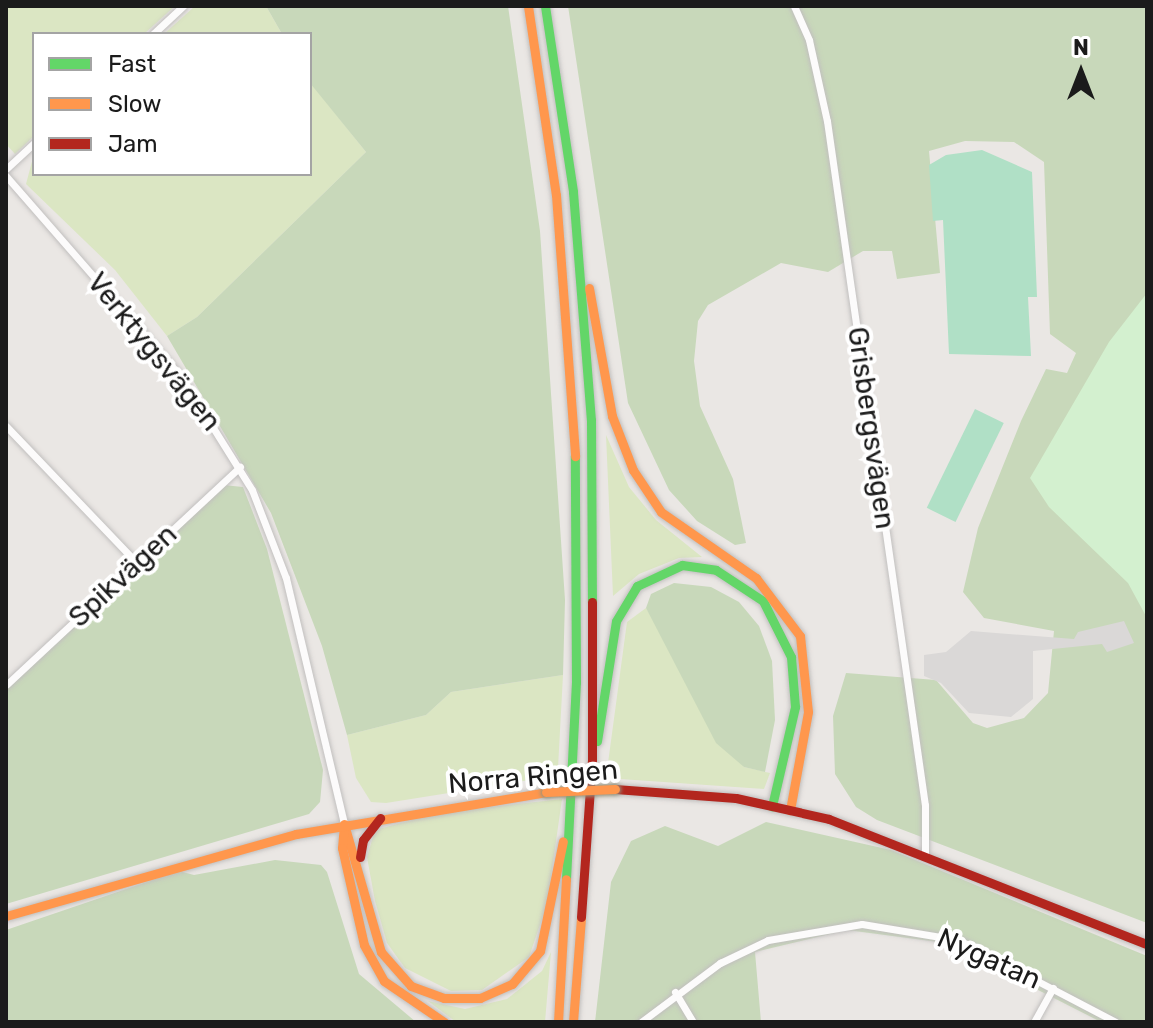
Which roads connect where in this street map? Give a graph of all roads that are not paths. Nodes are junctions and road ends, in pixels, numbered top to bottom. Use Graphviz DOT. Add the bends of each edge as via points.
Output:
graph roads {
  1 [pos="183,6"];
  2 [pos="528,6"];
  3 [pos="545,6"];
  4 [pos="794,6"];
  5 [pos="155,32"];
  6 [pos="32,145"];
  7 [pos="6,169"];
  8 [pos="6,176"];
  9 [pos="579,250"];
  10 [pos="6,426"];
  11 [pos="240,467"];
  12 [pos="137,563"];
  13 [pos="6,685"];
  14 [pos="592,759"];
  15 [pos="772,806"];
  16 [pos="790,810"];
  17 [pos="571,815"];
  18 [pos="380,818"];
  19 [pos="344,824"];
  20 [pos="925,854"];
  21 [pos="358,860"];
  22 [pos="6,916"];
  23 [pos="1147,944"];
  24 [pos="1053,988"];
  25 [pos="675,992"];
  26 [pos="444,1022"];
  27 [pos="558,1022"];
  28 [pos="573,1022"];
  29 [pos="641,1022"];
  30 [pos="693,1022"];
  31 [pos="1034,1022"];
  32 [pos="1116,1022"];
  1 -- 5 [label="street"];
  2 -- 17 [label="main road" via="556,195 575,435"];
  3 -- 9 [label="main road"];
  4 -- 20 [label="street, Grisbergsvägen" via="809,40 827,121 925,805"];
  6 -- 7 [label="street"];
  8 -- 11 [label="street, Verktygsvägen" via="182,378"];
  9 -- 14 [label="main road" via="592,451"];
  9 -- 16 [label="main road" via="612,416 633,470 680,529 756,578 783,606 800,636 808,712"];
  10 -- 12 [label="street"];
  11 -- 12 [label="street, Spikvägen"];
  11 -- 19 [label="street, Verktygsvägen" via="286,578"];
  12 -- 13 [label="street, Spikvägen"];
  14 -- 15 [label="main road" via="616,621 637,586 662,571 701,566 731,577 763,601 791,657 795,707"];
  14 -- 28 [label="main road"];
  15 -- 16 [label="main road, Norra Ringen"];
  15 -- 18 [label="main road, Norra Ringen, bridge" via="615,789 546,792"];
  16 -- 20 [label="main road, Norra Ringen"];
  17 -- 21 [label="main road" via="540,951 512,984 480,998 444,998 411,986 381,952"];
  17 -- 27 [label="main road"];
  18 -- 19 [label="main road, Norra Ringen"];
  18 -- 21 [label="main road" via="363,840"];
  19 -- 21 [label="main road"];
  19 -- 22 [label="main road, Norra Ringen" via="189,861"];
  19 -- 26 [label="main road" via="342,848 364,945 384,981"];
  20 -- 23 [label="main road, Norra Ringen"];
  24 -- 25 [label="street, Nygatan" via="959,940 862,924 768,940"];
  24 -- 31 [label="street"];
  24 -- 32 [label="street, Nygatan"];
  25 -- 29 [label="street, Nygatan"];
  25 -- 30 [label="street"];
}
